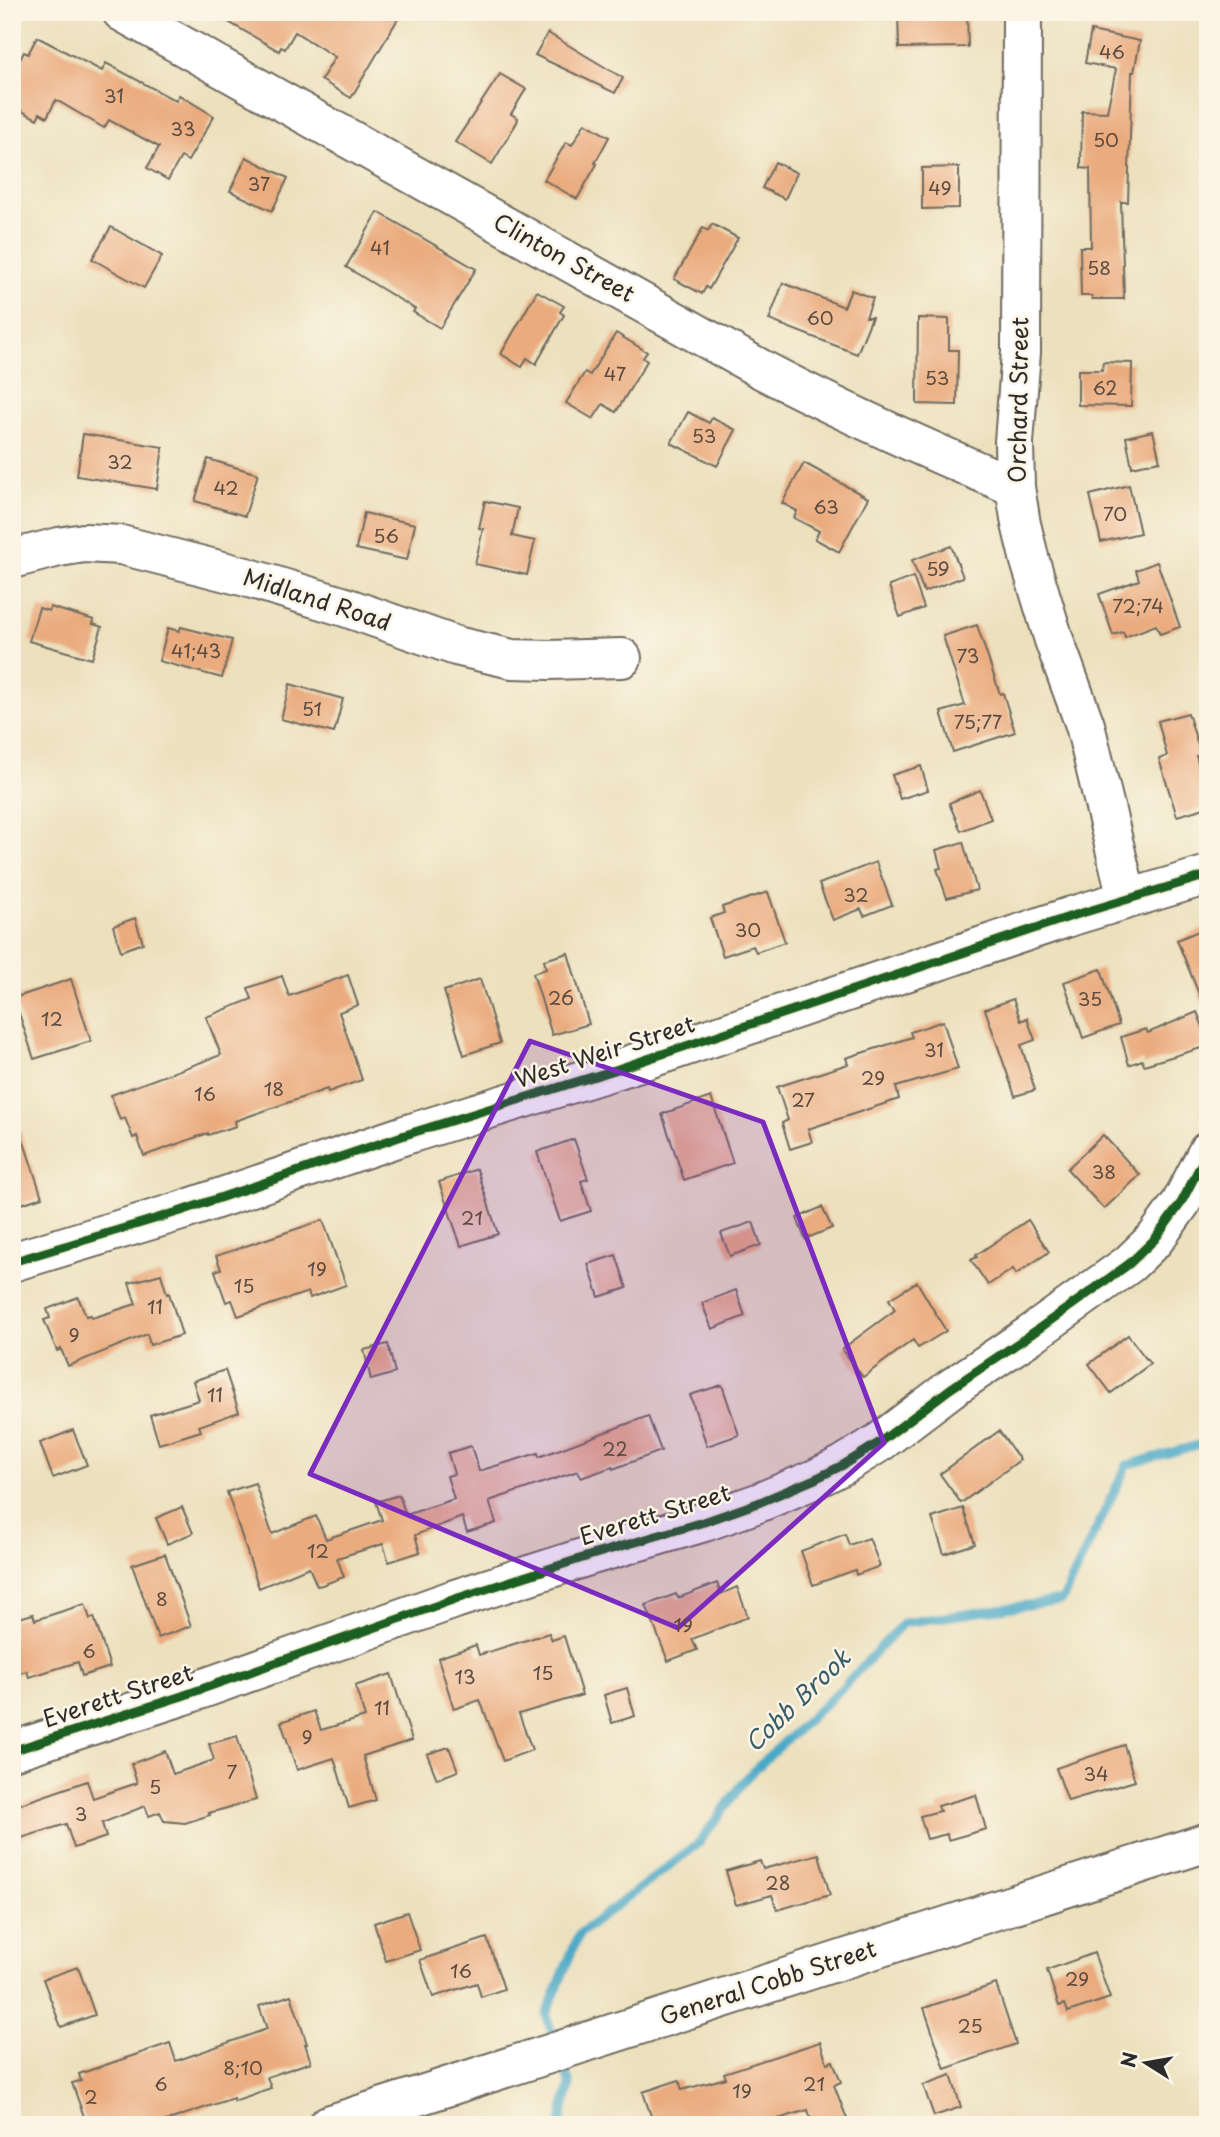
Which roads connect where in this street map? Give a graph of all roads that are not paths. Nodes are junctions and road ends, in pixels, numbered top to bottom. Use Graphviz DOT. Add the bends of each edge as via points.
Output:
graph roads {
  1 [pos="122,12"];
  2 [pos="1022,12"];
  3 [pos="1015,487"];
  4 [pos="12,559"];
  5 [pos="622,658"];
  6 [pos="1208,875"];
  7 [pos="1127,898"];
  8 [pos="1208,1151"];
  9 [pos="12,1262"];
  10 [pos="12,1751"];
  11 [pos="1208,1842"];
  12 [pos="328,2125"];
  1 -- 3 [label="street, Clinton Street" via="759,368 873,426"];
  2 -- 3 [label="street, Orchard Street" via="1021,352"];
  3 -- 7 [label="street, Orchard Street" via="1030,561 1085,725"];
  4 -- 5 [label="street, Midland Road" via="84,543 121,545 259,580 456,646 512,659"];
  6 -- 7 [label="street, West Weir Street"];
  7 -- 9 [label="street, West Weir Street" via="651,1059"];
  8 -- 10 [label="street, Everett Street" via="1181,1203 1155,1239 1129,1264 880,1442 816,1479 704,1522 454,1599 183,1696"];
  11 -- 12 [label="street, General Cobb Street"];
}
